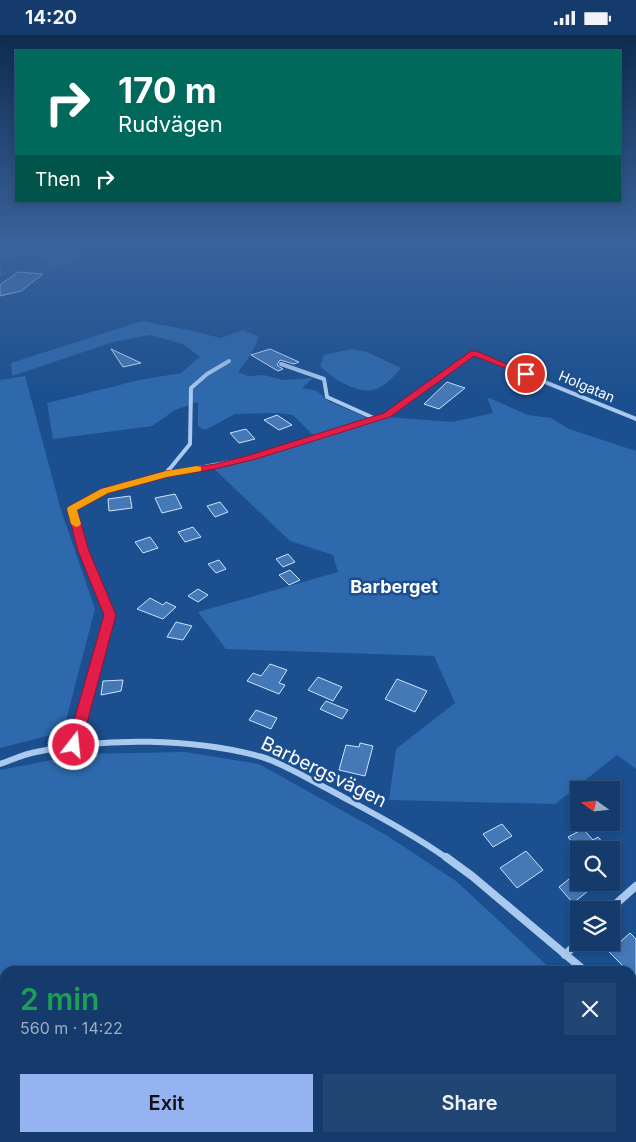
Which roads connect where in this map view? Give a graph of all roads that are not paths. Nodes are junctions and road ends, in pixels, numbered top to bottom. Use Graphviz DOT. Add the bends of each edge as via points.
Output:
graph roads {
  1 [pos="229,361"];
  2 [pos="281,364"];
  3 [pos="376,419"];
  4 [pos="636,419"];
  5 [pos="166,474"];
  6 [pos="74,745"];
  7 [pos="0,763"];
  8 [pos="636,886"];
  9 [pos="619,901"];
  10 [pos="570,950"];
  11 [pos="565,955"];
  12 [pos="579,966"];
  1 -- 5 [label="street" via="191,388 190,444"];
  2 -- 3 [label="street" via="324,379 327,397"];
  3 -- 4 [label="street, Holgatan" via="387,415 474,353"];
  3 -- 5 [label="street" via="252,457"];
  5 -- 6 [label="street" via="104,491 72,509 83,551 110,615"];
  6 -- 7 [label="street, Barbergsvägen"];
  6 -- 11 [label="street, Barbergsvägen" via="162,742 217,747 263,757 416,836 472,876"];
  8 -- 9 [label="street"];
  10 -- 11 [label="street"];
  11 -- 12 [label="street, Barbergsvägen"];
}
